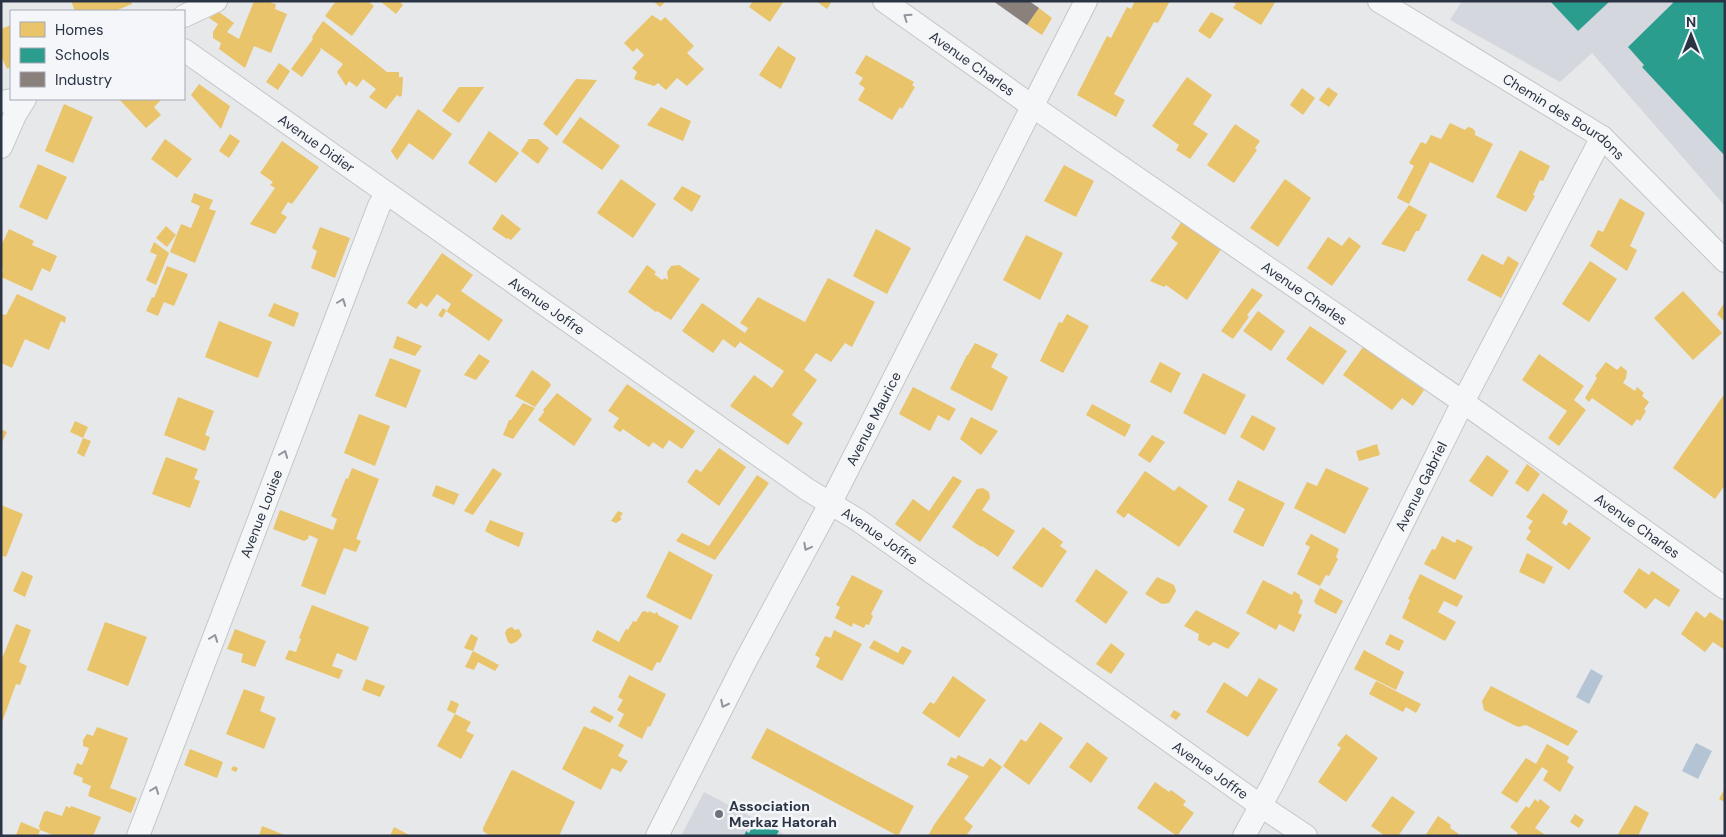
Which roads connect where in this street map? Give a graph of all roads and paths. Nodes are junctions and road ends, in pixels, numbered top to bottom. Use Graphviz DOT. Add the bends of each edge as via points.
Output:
graph roads {
  1 [pos="216,1"];
  2 [pos="884,1"];
  3 [pos="1086,1"];
  4 [pos="1379,1"];
  5 [pos="185,16"];
  6 [pos="185,51"];
  7 [pos="24,100"];
  8 [pos="1032,106"];
  9 [pos="1602,137"];
  10 [pos="1,147"];
  11 [pos="386,194"];
  12 [pos="451,238"];
  13 [pos="1725,261"];
  14 [pos="1463,402"];
  15 [pos="830,504"];
  16 [pos="1725,588"];
  17 [pos="1261,806"];
  18 [pos="138,836"];
  19 [pos="657,836"];
  20 [pos="1244,836"];
  21 [pos="1306,836"];
  1 -- 5 [label="street"];
  8 -- 2 [label="street, Avenue Charles, one-way"];
  3 -- 8 [label="street, Avenue Maurice"];
  4 -- 9 [label="street, Chemin des Bourdons"];
  6 -- 11 [label="street, Avenue Didier"];
  7 -- 10 [label="street"];
  8 -- 14 [label="street, Avenue Charles"];
  8 -- 15 [label="street, Avenue Maurice"];
  9 -- 13 [label="street, Chemin des Bourdons"];
  9 -- 14 [label="street, Avenue Gabriel"];
  11 -- 12 [label="street, Avenue Didier"];
  18 -- 11 [label="street, Avenue Louise, one-way"];
  12 -- 15 [label="street, Avenue Joffre"];
  14 -- 16 [label="street, Avenue Charles"];
  14 -- 17 [label="street, Avenue Gabriel"];
  15 -- 17 [label="street, Avenue Joffre" via="858,520"];
  15 -- 19 [label="street, Avenue Maurice, one-way"];
  17 -- 20 [label="street, Avenue Gabriel"];
  17 -- 21 [label="street, Avenue Joffre"];
}
